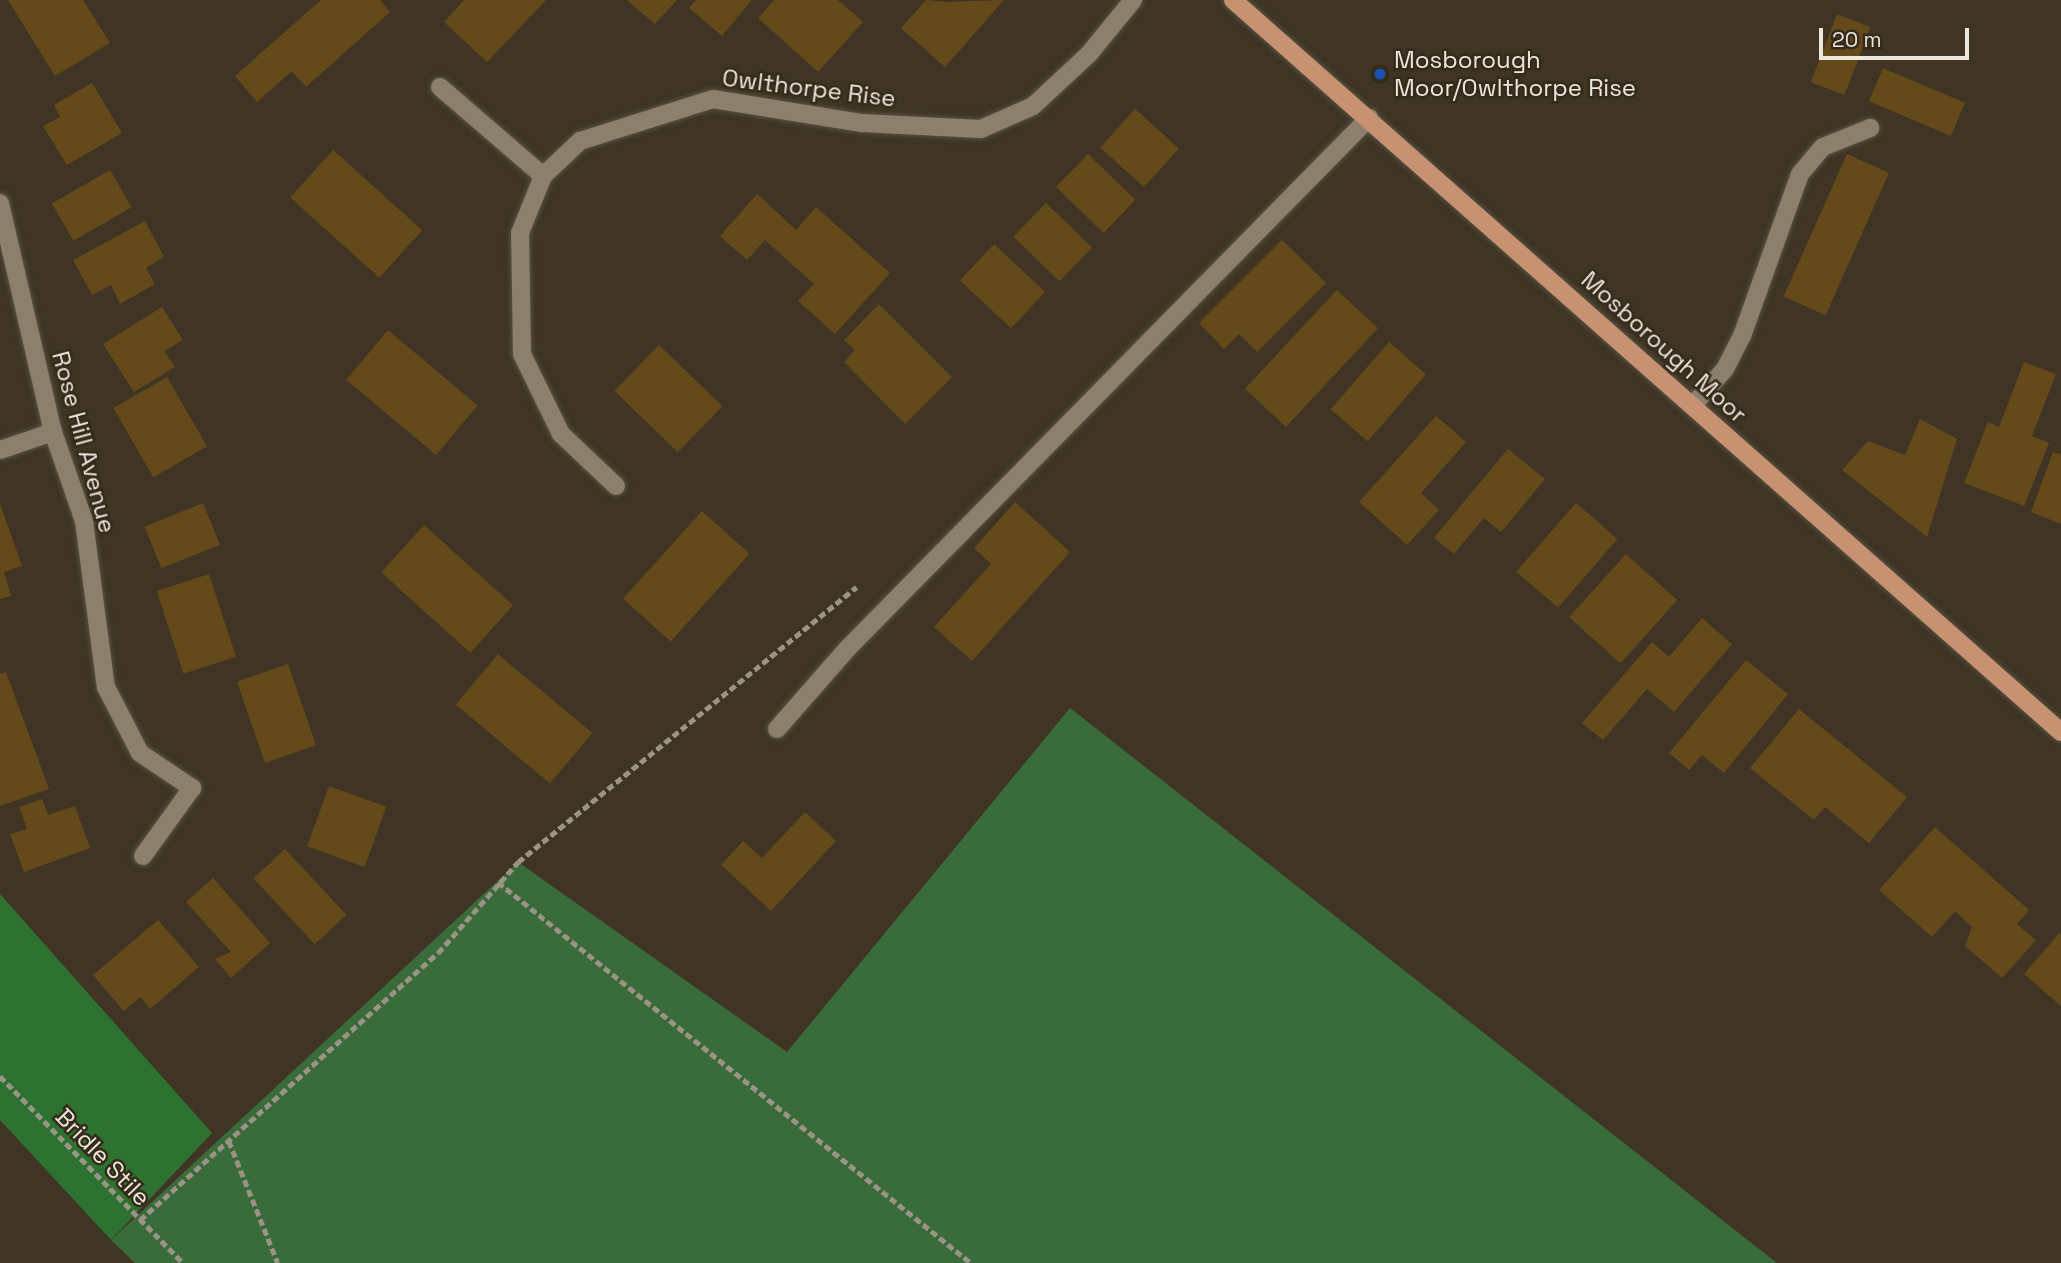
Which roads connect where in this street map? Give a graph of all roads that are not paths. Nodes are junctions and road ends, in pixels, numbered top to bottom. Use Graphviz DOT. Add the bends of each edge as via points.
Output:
graph roads {
  1 [pos="1133,0"];
  2 [pos="1233,0"];
  3 [pos="440,87"];
  4 [pos="1369,118"];
  5 [pos="1870,128"];
  6 [pos="543,176"];
  7 [pos="0,203"];
  8 [pos="1693,405"];
  9 [pos="53,432"];
  10 [pos="0,450"];
  11 [pos="617,486"];
  12 [pos="777,729"];
  13 [pos="2061,732"];
  14 [pos="143,856"];
  1 -- 6 [label="street, Owlthorpe Rise" via="1089,54 1033,106 981,129 862,123 713,99 580,141"];
  2 -- 4 [label="main road, Mosborough Moor"];
  3 -- 6 [label="street"];
  4 -- 8 [label="main road, Mosborough Moor"];
  4 -- 12 [label="street" via="847,649"];
  5 -- 8 [label="street" via="1823,148 1800,174 1742,336 1725,369"];
  6 -- 11 [label="street, Owlthorpe Rise" via="520,233 522,354 561,434"];
  7 -- 9 [label="street, Rose Hill Avenue"];
  8 -- 13 [label="main road, Mosborough Moor"];
  9 -- 10 [label="street"];
  9 -- 14 [label="street, Rose Hill Avenue" via="83,521 106,687 140,753 192,788"];
}
